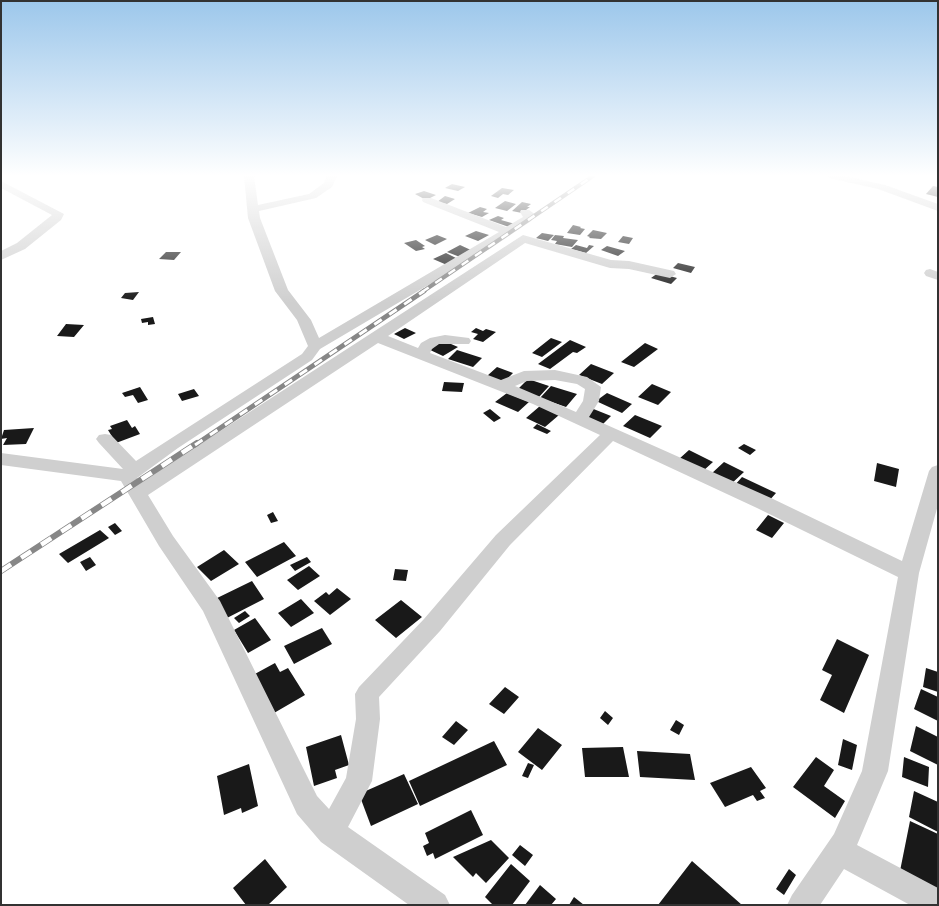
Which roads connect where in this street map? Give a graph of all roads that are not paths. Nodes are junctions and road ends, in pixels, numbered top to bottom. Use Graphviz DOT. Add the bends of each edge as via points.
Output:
graph roads {
  1 [pos="57,218"];
  2 [pos="254,218"];
  3 [pos="474,218"];
  4 [pos="528,218"];
  5 [pos="508,232"];
  6 [pos="1,256"];
  7 [pos="670,274"];
  8 [pos="377,337"];
  9 [pos="464,341"];
  10 [pos="315,346"];
  11 [pos="422,355"];
  12 [pos="501,386"];
  13 [pos="580,419"];
  14 [pos="611,434"];
  15 [pos="105,439"];
  16 [pos="1,459"];
  17 [pos="938,471"];
  18 [pos="133,480"];
  19 [pos="909,572"];
  20 [pos="331,832"];
  21 [pos="839,851"];
  22 [pos="938,904"];
  23 [pos="435,905"];
  24 [pos="802,905"];
  1 -- 6 [label="street" via="21,246"];
  2 -- 10 [label="street" via="282,291 304,320"];
  3 -- 5 [label="street"];
  4 -- 5 [label="street"];
  5 -- 10 [label="street"];
  7 -- 8 [label="street" via="523,239"];
  8 -- 11 [label="street"];
  8 -- 18 [label="street"];
  9 -- 11 [label="street" via="436,341 426,346"];
  10 -- 18 [label="street" via="307,357"];
  11 -- 12 [label="street"];
  12 -- 13 [label="street"];
  12 -- 13 [label="street" via="524,376 555,374 582,380 593,387 591,401"];
  13 -- 14 [label="street"];
  14 -- 19 [label="street"];
  14 -- 20 [label="street" via="503,540 432,625 367,694 368,719 360,780"];
  15 -- 18 [label="street"];
  16 -- 18 [label="street"];
  17 -- 19 [label="street"];
  18 -- 20 [label="street" via="166,541 212,607 308,805"];
  19 -- 21 [label="street" via="875,771"];
  20 -- 23 [label="street"];
  21 -- 22 [label="street"];
  21 -- 24 [label="street"];
}
